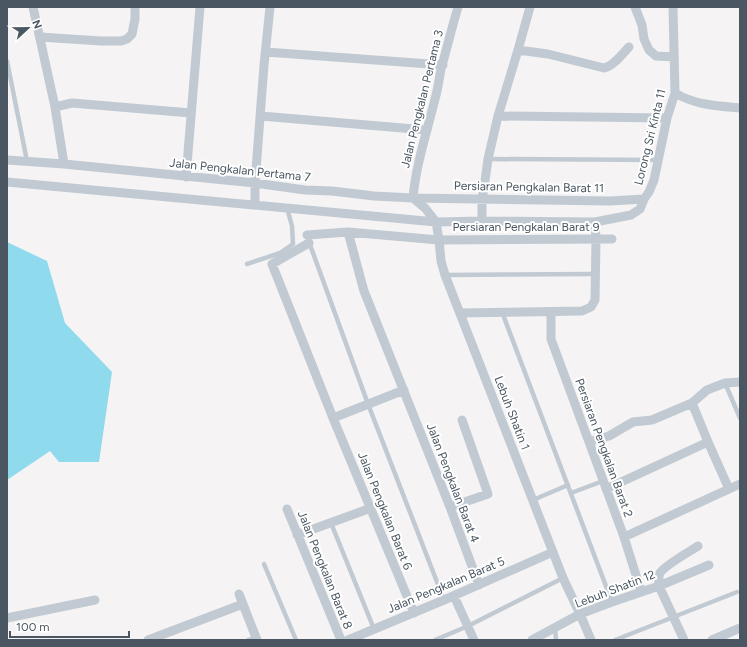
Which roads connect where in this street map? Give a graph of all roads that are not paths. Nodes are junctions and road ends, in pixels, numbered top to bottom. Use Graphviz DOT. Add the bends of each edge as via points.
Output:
graph roads {
  1 [pos="33,7"];
  2 [pos="135,7"];
  3 [pos="200,7"];
  4 [pos="270,7"];
  5 [pos="458,7"];
  6 [pos="530,7"];
  7 [pos="634,7"];
  8 [pos="673,7"];
  9 [pos="40,37"];
  10 [pos="629,47"];
  11 [pos="518,50"];
  12 [pos="266,52"];
  13 [pos="674,57"];
  14 [pos="7,61"];
  15 [pos="443,65"];
  16 [pos="675,93"];
  17 [pos="55,107"];
  18 [pos="740,108"];
  19 [pos="191,113"];
  20 [pos="261,116"];
  21 [pos="498,116"];
  22 [pos="667,118"];
  23 [pos="426,130"];
  24 [pos="488,159"];
  25 [pos="7,160"];
  26 [pos="658,160"];
  27 [pos="27,162"];
  28 [pos="64,164"];
  29 [pos="186,177"];
  30 [pos="7,182"];
  31 [pos="256,183"];
  32 [pos="413,198"];
  33 [pos="482,198"];
  34 [pos="644,199"];
  35 [pos="255,205"];
  36 [pos="287,208"];
  37 [pos="482,221"];
  38 [pos="436,222"];
  39 [pos="595,222"];
  40 [pos="348,232"];
  41 [pos="308,239"];
  42 [pos="596,239"];
  43 [pos="612,239"];
  44 [pos="439,240"];
  45 [pos="247,264"];
  46 [pos="595,274"];
  47 [pos="445,275"];
  48 [pos="502,312"];
  49 [pos="551,312"];
  50 [pos="460,313"];
  51 [pos="740,382"];
  52 [pos="725,383"];
  53 [pos="404,390"];
  54 [pos="692,403"];
  55 [pos="368,404"];
  56 [pos="333,418"];
  57 [pos="740,418"];
  58 [pos="462,420"];
  59 [pos="589,442"];
  60 [pos="708,442"];
  61 [pos="740,484"];
  62 [pos="568,485"];
  63 [pos="605,485"];
  64 [pos="729,489"];
  65 [pos="571,493"];
  66 [pos="533,500"];
  67 [pos="450,507"];
  68 [pos="371,508"];
  69 [pos="287,509"];
  70 [pos="331,523"];
  71 [pos="297,536"];
  72 [pos="624,537"];
  73 [pos="698,546"];
  74 [pos="553,552"];
  75 [pos="264,564"];
  76 [pos="709,565"];
  77 [pos="563,578"];
  78 [pos="479,585"];
  79 [pos="660,586"];
  80 [pos="641,591"];
  81 [pos="736,592"];
  82 [pos="239,594"];
  83 [pos="454,596"];
  84 [pos="95,600"];
  85 [pos="444,600"];
  86 [pos="612,602"];
  87 [pos="243,604"];
  88 [pos="414,613"];
  89 [pos="580,614"];
  90 [pos="674,617"];
  91 [pos="7,618"];
  92 [pos="468,626"];
  93 [pos="555,628"];
  94 [pos="740,628"];
  95 [pos="374,629"];
  96 [pos="254,639"];
  97 [pos="716,639"];
  98 [pos="148,640"];
  99 [pos="296,640"];
  100 [pos="341,640"];
  101 [pos="348,640"];
  102 [pos="435,640"];
  103 [pos="474,640"];
  104 [pos="532,640"];
  105 [pos="556,640"];
  106 [pos="591,640"];
  107 [pos="615,640"];
  108 [pos="684,640"];
  1 -- 9 [label="street"];
  2 -- 9 [label="street" via="132,34 121,41"];
  3 -- 19 [label="street"];
  4 -- 12 [label="street"];
  5 -- 15 [label="street, Jalan Pengkalan Pertama 3"];
  6 -- 11 [label="street"];
  7 -- 13 [label="street" via="649,50 656,56"];
  8 -- 13 [label="street, Lorong Sri Kinta 11"];
  9 -- 17 [label="street"];
  10 -- 11 [label="street" via="608,68"];
  11 -- 21 [label="street"];
  12 -- 15 [label="street"];
  12 -- 20 [label="street"];
  13 -- 16 [label="street, Lorong Sri Kinta 11"];
  14 -- 27 [label="lane"];
  15 -- 23 [label="street, Jalan Pengkalan Pertama 3"];
  16 -- 18 [label="street" via="684,99 706,105"];
  16 -- 22 [label="street, Lorong Sri Kinta 11"];
  17 -- 19 [label="street" via="72,103"];
  17 -- 28 [label="street"];
  19 -- 29 [label="street"];
  20 -- 23 [label="street"];
  20 -- 31 [label="street"];
  21 -- 22 [label="street"];
  21 -- 24 [label="street"];
  22 -- 26 [label="street, Lorong Sri Kinta 11"];
  23 -- 32 [label="street, Jalan Pengkalan Pertama 3"];
  24 -- 26 [label="lane"];
  24 -- 33 [label="street"];
  25 -- 27 [label="street, Jalan Pengkalan Pertama 7"];
  26 -- 34 [label="street, Lorong Sri Kinta 11" via="650,192"];
  27 -- 28 [label="street, Jalan Pengkalan Pertama 7"];
  28 -- 29 [label="street, Jalan Pengkalan Pertama 7"];
  29 -- 31 [label="street, Jalan Pengkalan Pertama 7"];
  30 -- 35 [label="street, Lorong Sri Kinta 11"];
  31 -- 32 [label="street, Jalan Pengkalan Pertama 7" via="305,190"];
  31 -- 35 [label="street"];
  32 -- 33 [label="street, Persiaran Pengkalan Barat 11"];
  32 -- 38 [label="street"];
  33 -- 34 [label="street, Persiaran Pengkalan Barat 11" via="610,201"];
  33 -- 37 [label="street"];
  34 -- 39 [label="street, Lorong Sri Kinta 11" via="640,209 632,215"];
  35 -- 36 [label="street, Lorong Sri Kinta 11"];
  36 -- 38 [label="street, Lorong Sri Kinta 11"];
  36 -- 45 [label="lane" via="293,244 280,253"];
  37 -- 38 [label="street, Lorong Sri Kinta 11"];
  37 -- 39 [label="street, Lorong Sri Kinta 11"];
  38 -- 44 [label="street, Lebuh Shatin 1"];
  39 -- 42 [label="street"];
  40 -- 41 [label="street, Persiaran Pengkalan Barat 9"];
  40 -- 44 [label="street, Persiaran Pengkalan Barat 9"];
  40 -- 53 [label="street, Jalan Pengkalan Barat 4" via="364,291"];
  41 -- 55 [label="lane"];
  41 -- 56 [label="street, Jalan Pengkalan Barat 6" via="272,264"];
  42 -- 43 [label="street, Persiaran Pengkalan Barat 9"];
  42 -- 44 [label="street, Persiaran Pengkalan Barat 9"];
  42 -- 46 [label="street"];
  44 -- 47 [label="street, Lebuh Shatin 1"];
  46 -- 47 [label="lane"];
  46 -- 49 [label="street" via="595,300 591,307 582,311"];
  47 -- 50 [label="street, Lebuh Shatin 1"];
  48 -- 49 [label="street"];
  48 -- 50 [label="street"];
  48 -- 62 [label="lane"];
  49 -- 59 [label="street, Persiaran Pengkalan Barat 2" via="552,339"];
  50 -- 66 [label="street, Lebuh Shatin 1"];
  51 -- 52 [label="street"];
  52 -- 54 [label="street" via="708,390"];
  52 -- 57 [label="lane"];
  53 -- 55 [label="street"];
  53 -- 67 [label="street, Jalan Pengkalan Barat 4"];
  54 -- 59 [label="street" via="652,420 633,422 609,436"];
  54 -- 60 [label="street"];
  55 -- 56 [label="street"];
  55 -- 85 [label="lane"];
  56 -- 68 [label="street, Jalan Pengkalan Barat 6"];
  58 -- 67 [label="street" via="488,494"];
  59 -- 63 [label="street, Persiaran Pengkalan Barat 2"];
  60 -- 63 [label="street"];
  60 -- 64 [label="street"];
  61 -- 64 [label="street"];
  62 -- 65 [label="lane"];
  62 -- 66 [label="lane"];
  63 -- 65 [label="lane"];
  63 -- 72 [label="street, Persiaran Pengkalan Barat 2"];
  64 -- 72 [label="street"];
  65 -- 86 [label="lane"];
  66 -- 74 [label="street, Lebuh Shatin 1"];
  67 -- 78 [label="street, Jalan Pengkalan Barat 4"];
  68 -- 70 [label="street"];
  68 -- 88 [label="street, Jalan Pengkalan Barat 6"];
  69 -- 71 [label="street, Jalan Pengkalan Barat 8"];
  70 -- 71 [label="street"];
  70 -- 95 [label="lane"];
  71 -- 100 [label="street, Jalan Pengkalan Barat 8"];
  72 -- 80 [label="street, Persiaran Pengkalan Barat 2"];
  73 -- 79 [label="street" via="660,573"];
  74 -- 77 [label="street, Lebuh Shatin 1"];
  74 -- 78 [label="street, Jalan Pengkalan Barat 5"];
  75 -- 99 [label="lane"];
  76 -- 79 [label="street, Lebuh Shatin 12"];
  77 -- 89 [label="street, Lebuh Shatin 1"];
  77 -- 92 [label="lane"];
  78 -- 83 [label="street, Jalan Pengkalan Barat 5"];
  79 -- 80 [label="street, Lebuh Shatin 12"];
  79 -- 90 [label="street"];
  80 -- 86 [label="street, Lebuh Shatin 12"];
  81 -- 90 [label="lane"];
  82 -- 87 [label="street"];
  83 -- 85 [label="street, Jalan Pengkalan Barat 5"];
  83 -- 92 [label="street"];
  84 -- 91 [label="street"];
  85 -- 88 [label="street, Jalan Pengkalan Barat 5"];
  86 -- 89 [label="street, Lebuh Shatin 12"];
  87 -- 96 [label="street"];
  87 -- 98 [label="street"];
  88 -- 95 [label="street, Jalan Pengkalan Barat 5"];
  89 -- 93 [label="street, Lebuh Shatin 12"];
  89 -- 106 [label="street, Lebuh Shatin 1"];
  90 -- 107 [label="lane"];
  90 -- 108 [label="street"];
  92 -- 102 [label="lane"];
  92 -- 103 [label="street"];
  93 -- 104 [label="street, Lebuh Shatin 12"];
  93 -- 105 [label="lane"];
  94 -- 97 [label="street"];
  95 -- 101 [label="street, Jalan Pengkalan Barat 5"];
}
